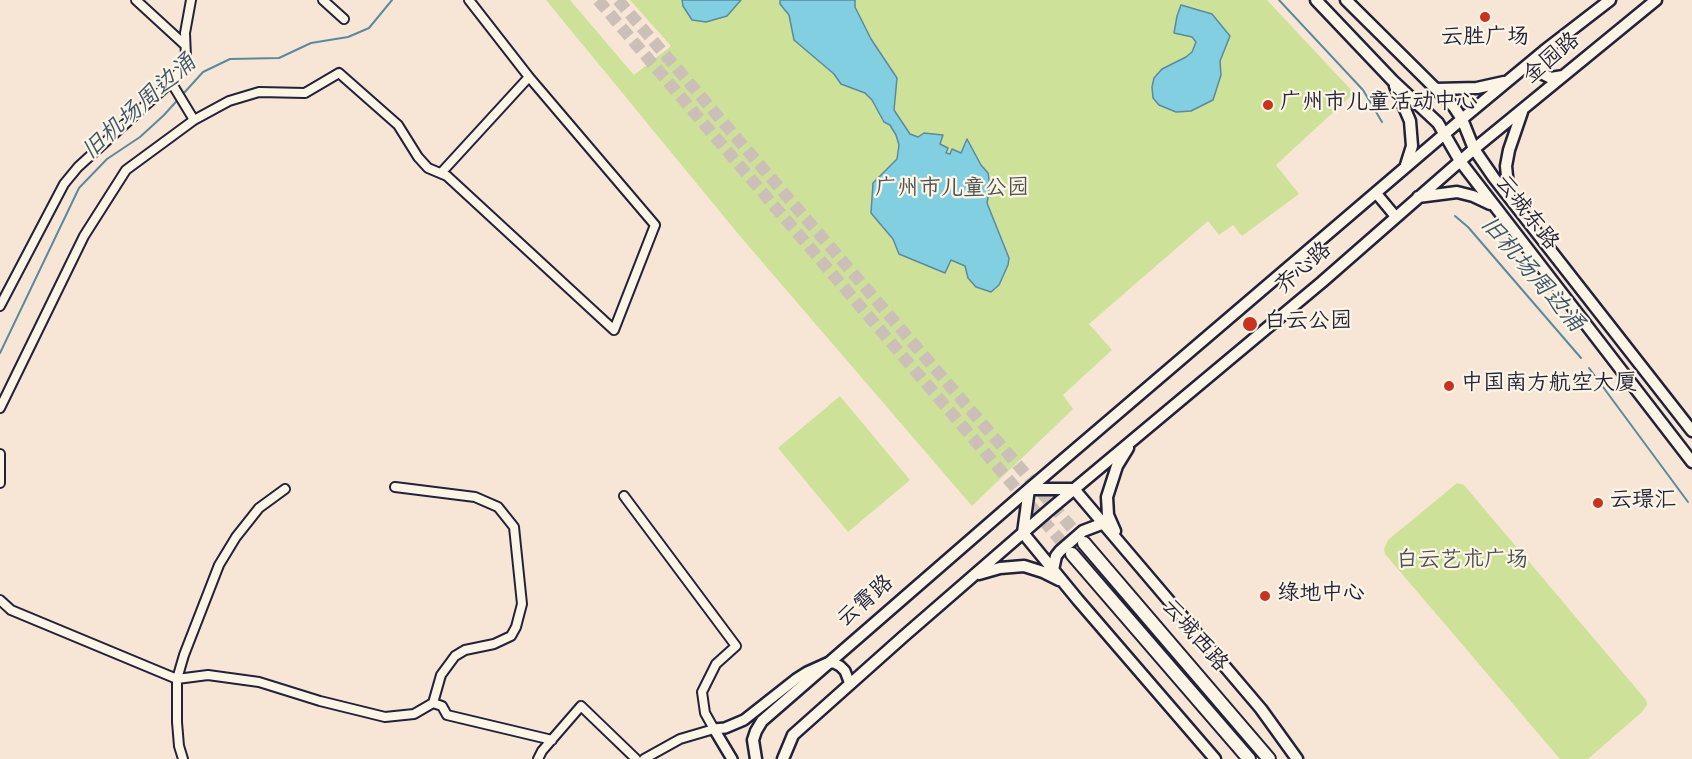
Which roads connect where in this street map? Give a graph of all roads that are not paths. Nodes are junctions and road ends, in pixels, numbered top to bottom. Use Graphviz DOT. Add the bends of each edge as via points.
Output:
graph roads {
  1 [pos="136,0"];
  2 [pos="191,0"];
  3 [pos="323,0"];
  4 [pos="469,0"];
  5 [pos="1316,0"];
  6 [pos="1346,0"];
  7 [pos="1610,0"];
  8 [pos="1656,0"];
  9 [pos="344,19"];
  10 [pos="185,45"];
  11 [pos="1544,51"];
  12 [pos="1568,74"];
  13 [pos="529,77"];
  14 [pos="1393,81"];
  15 [pos="1507,81"];
  16 [pos="171,82"];
  17 [pos="1436,89"];
  18 [pos="1522,112"];
  19 [pos="1462,119"];
  20 [pos="194,120"];
  21 [pos="1445,134"];
  22 [pos="1474,149"];
  23 [pos="1460,161"];
  24 [pos="1405,168"];
  25 [pos="441,173"];
  26 [pos="1376,193"];
  27 [pos="1509,196"];
  28 [pos="1418,197"];
  29 [pos="1493,205"];
  30 [pos="1396,217"];
  31 [pos="1536,231"];
  32 [pos="1521,242"];
  33 [pos="0,306"];
  34 [pos="1655,384"];
  35 [pos="1641,396"];
  36 [pos="0,408"];
  37 [pos="1691,428"];
  38 [pos="1132,441"];
  39 [pos="0,453"];
  40 [pos="1692,462"];
  41 [pos="0,483"];
  42 [pos="395,487"];
  43 [pos="285,489"];
  44 [pos="1029,489"];
  45 [pos="1074,489"];
  46 [pos="624,496"];
  47 [pos="1104,523"];
  48 [pos="1023,533"];
  49 [pos="1119,540"];
  50 [pos="1084,543"];
  51 [pos="1072,554"];
  52 [pos="1053,570"];
  53 [pos="1063,582"];
  54 [pos="960,589"];
  55 [pos="0,600"];
  56 [pos="827,663"];
  57 [pos="177,679"];
  58 [pos="850,684"];
  59 [pos="433,703"];
  60 [pos="714,729"];
  61 [pos="552,740"];
  62 [pos="183,759"];
  63 [pos="538,759"];
  64 [pos="636,759"];
  65 [pos="644,759"];
  66 [pos="732,759"];
  67 [pos="756,759"];
  68 [pos="783,759"];
  69 [pos="1215,759"];
  70 [pos="1249,759"];
  71 [pos="1269,759"];
  72 [pos="1298,759"];
  1 -- 10 [label="street"];
  2 -- 10 [label="street"];
  3 -- 9 [label="street"];
  4 -- 13 [label="street"];
  5 -- 14 [label="main road, 云城东路"];
  6 -- 17 [label="main road, 云城东路"];
  7 -- 11 [label="main road, 金园路"];
  8 -- 12 [label="main road, 金园路"];
  10 -- 16 [label="street" via="186,61"];
  11 -- 12 [label="main road" via="1539,60 1543,74 1551,78"];
  11 -- 15 [label="main road, 金园路"];
  12 -- 18 [label="main road, 金园路"];
  13 -- 25 [label="street"];
  13 -- 25 [label="street" via="655,225 614,330"];
  14 -- 21 [label="main road, 云城东路"];
  14 -- 24 [label="main road" via="1410,121 1412,146"];
  15 -- 17 [label="main road" via="1477,88"];
  15 -- 19 [label="main road, 金园路"];
  16 -- 20 [label="street"];
  16 -- 33 [label="street" via="64,184"];
  17 -- 19 [label="main road, 云城东路"];
  18 -- 22 [label="main road, 金园路"];
  18 -- 27 [label="main road" via="1506,166"];
  19 -- 21 [label="main road, 金园路"];
  19 -- 22 [label="main road, 云城东路"];
  20 -- 25 [label="street" via="245,95 305,93 339,73 398,125 428,168"];
  20 -- 36 [label="street" via="120,177 84,236"];
  21 -- 23 [label="main road, 云城东路"];
  21 -- 24 [label="main road, 齐心路"];
  22 -- 23 [label="main road, 齐心路"];
  22 -- 27 [label="main road, 云城东路"];
  23 -- 28 [label="main road, 齐心路"];
  23 -- 29 [label="main road, 云城东路"];
  24 -- 26 [label="main road, 齐心路"];
  26 -- 30 [label="street"];
  26 -- 44 [label="main road, 齐心路"];
  27 -- 31 [label="main road, 云城东路"];
  28 -- 29 [label="main road" via="1457,192"];
  28 -- 30 [label="main road, 齐心路"];
  29 -- 32 [label="main road, 云城东路"];
  30 -- 38 [label="main road, 齐心路"];
  31 -- 32 [label="main road"];
  31 -- 34 [label="main road, 云城东路"];
  32 -- 35 [label="main road, 云城东路"];
  34 -- 35 [label="main road"];
  34 -- 37 [label="main road, 云城东路"];
  35 -- 40 [label="main road, 云城东路"];
  38 -- 45 [label="main road, 齐心路"];
  38 -- 49 [label="main road" via="1117,466 1107,497 1108,515"];
  39 -- 41 [label="street"];
  42 -- 59 [label="street" via="475,497 498,507 513,527 522,604 516,627 511,636 455,656 441,675"];
  43 -- 57 [label="street" via="259,508 219,565"];
  44 -- 45 [label="main road"];
  44 -- 48 [label="main road"];
  44 -- 56 [label="main road, 云霄路"];
  45 -- 47 [label="main road"];
  45 -- 48 [label="main road, 齐心路"];
  46 -- 60 [label="street" via="736,646 716,664 702,692 705,713"];
  47 -- 49 [label="main road"];
  47 -- 52 [label="main road" via="1083,531 1060,551"];
  48 -- 52 [label="main road"];
  48 -- 54 [label="main road"];
  49 -- 72 [label="main road"];
  50 -- 71 [label="main road, 云城西路"];
  51 -- 70 [label="main road, 云城西路"];
  52 -- 53 [label="main road"];
  53 -- 54 [label="main road" via="1035,568 1012,566 977,576"];
  53 -- 69 [label="main road"];
  54 -- 58 [label="main road"];
  55 -- 57 [label="street" via="11,610"];
  56 -- 58 [label="street" via="846,671"];
  56 -- 60 [label="street" via="796,679 744,720"];
  56 -- 67 [label="main road, 云霄路" via="762,721 753,740"];
  57 -- 59 [label="street" via="208,675 259,682 385,717 414,714"];
  57 -- 62 [label="street" via="177,722"];
  58 -- 68 [label="main road" via="793,735"];
  59 -- 61 [label="street" via="442,706 447,715"];
  60 -- 65 [label="street" via="680,739"];
  60 -- 66 [label="street"];
  61 -- 63 [label="street"];
  61 -- 64 [label="street" via="581,706"];
}
